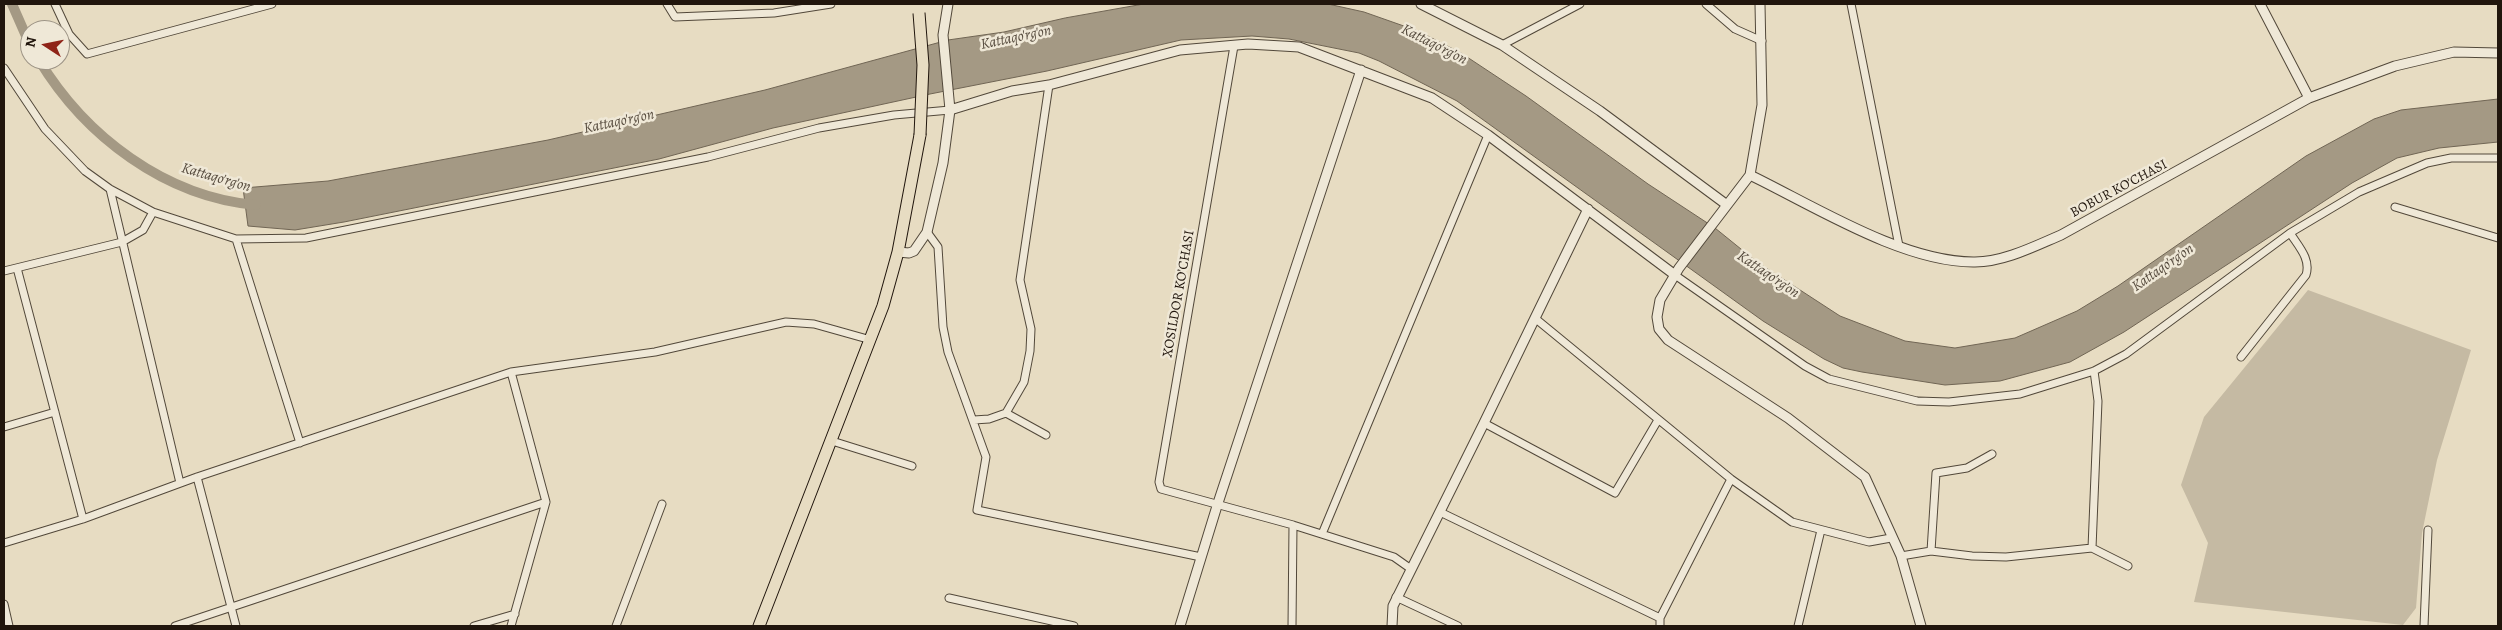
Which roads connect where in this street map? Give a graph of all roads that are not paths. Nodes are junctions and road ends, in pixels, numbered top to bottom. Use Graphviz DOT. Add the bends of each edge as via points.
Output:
graph roads {
  1 [pos="55,4"];
  2 [pos="272,4"];
  3 [pos="667,4"];
  4 [pos="831,4"];
  5 [pos="948,4"];
  6 [pos="1580,4"];
  7 [pos="1706,4"];
  8 [pos="1760,4"];
  9 [pos="1851,4"];
  10 [pos="2260,4"];
  11 [pos="1426,5"];
  12 [pos="919,8"];
  13 [pos="1762,41"];
  14 [pos="1502,45"];
  15 [pos="1234,46"];
  16 [pos="2498,53"];
  17 [pos="4,68"];
  18 [pos="1361,70"];
  19 [pos="1049,85"];
  20 [pos="2309,98"];
  21 [pos="950,110"];
  22 [pos="1488,135"];
  23 [pos="2498,158"];
  24 [pos="1750,175"];
  25 [pos="110,189"];
  26 [pos="1727,205"];
  27 [pos="2395,207"];
  28 [pos="1588,208"];
  29 [pos="153,212"];
  30 [pos="928,232"];
  31 [pos="2290,233"];
  32 [pos="2498,238"];
  33 [pos="236,239"];
  34 [pos="122,242"];
  35 [pos="1899,246"];
  36 [pos="898,252"];
  37 [pos="17,268"];
  38 [pos="1677,271"];
  39 [pos="4,272"];
  40 [pos="1536,319"];
  41 [pos="871,340"];
  42 [pos="2241,357"];
  43 [pos="2094,371"];
  44 [pos="512,372"];
  45 [pos="54,412"];
  46 [pos="1006,413"];
  47 [pos="974,420"];
  48 [pos="1658,420"];
  49 [pos="1484,423"];
  50 [pos="4,427"];
  51 [pos="1046,435"];
  52 [pos="832,441"];
  53 [pos="300,443"];
  54 [pos="1992,454"];
  55 [pos="912,466"];
  56 [pos="197,477"];
  57 [pos="1731,479"];
  58 [pos="180,484"];
  59 [pos="546,502"];
  60 [pos="662,504"];
  61 [pos="1217,506"];
  62 [pos="1440,512"];
  63 [pos="83,519"];
  64 [pos="1293,525"];
  65 [pos="1821,530"];
  66 [pos="2428,530"];
  67 [pos="1322,534"];
  68 [pos="1891,538"];
  69 [pos="4,543"];
  70 [pos="2092,548"];
  71 [pos="1931,552"];
  72 [pos="1900,556"];
  73 [pos="1201,557"];
  74 [pos="2128,566"];
  75 [pos="1411,569"];
  76 [pos="949,598"];
  77 [pos="1396,598"];
  78 [pos="4,604"];
  79 [pos="232,606"];
  80 [pos="515,614"];
  81 [pos="1660,622"];
  82 [pos="9,626"];
  83 [pos="175,626"];
  84 [pos="236,626"];
  85 [pos="474,626"];
  86 [pos="511,626"];
  87 [pos="616,626"];
  88 [pos="759,626"];
  89 [pos="1074,626"];
  90 [pos="1180,626"];
  91 [pos="1292,626"];
  92 [pos="1392,626"];
  93 [pos="1458,626"];
  94 [pos="1798,626"];
  95 [pos="1921,626"];
  96 [pos="2424,626"];
  1 -- 2 [label="street" via="69,34 87,54"];
  3 -- 4 [label="street" via="675,17 774,13"];
  5 -- 21 [label="street" via="943,34"];
  6 -- 14 [label="street"];
  7 -- 13 [label="street" via="1736,29"];
  8 -- 13 [label="street"];
  9 -- 35 [label="street"];
  10 -- 20 [label="street"];
  11 -- 14 [label="street"];
  12 -- 36 [label="main road, bridge" via="923,65 920,135"];
  13 -- 24 [label="street" via="1762,105"];
  14 -- 26 [label="street" via="1600,111"];
  15 -- 18 [label="street" via="1299,47"];
  15 -- 19 [label="street" via="1180,50"];
  15 -- 61 [label="street, XOSILDOR KO’CHASI" via="1159,482 1162,489"];
  16 -- 20 [label="street, BOBUR KO'CHASI" via="2454,52 2378,71"];
  17 -- 25 [label="street" via="45,129 85,171"];
  18 -- 22 [label="street" via="1432,98"];
  18 -- 61 [label="street"];
  19 -- 21 [label="street" via="1012,91"];
  19 -- 46 [label="street" via="1020,280 1031,329 1030,351 1024,382"];
  20 -- 35 [label="street, BOBUR KO'CHASI" via="2079,226 2019,253 1977,262 1949,261"];
  21 -- 30 [label="street" via="943,163"];
  21 -- 33 [label="street" via="894,115 820,128 699,159 306,238"];
  22 -- 28 [label="street"];
  22 -- 67 [label="street"];
  23 -- 31 [label="street" via="2451,158 2427,163 2360,192"];
  24 -- 26 [label="street"];
  24 -- 35 [label="street, BOBUR KO'CHASI"];
  25 -- 29 [label="street"];
  25 -- 34 [label="street"];
  26 -- 38 [label="street"];
  27 -- 32 [label="street"];
  28 -- 38 [label="street"];
  28 -- 40 [label="street"];
  29 -- 33 [label="street"];
  29 -- 34 [label="street" via="144,230"];
  30 -- 36 [label="street" via="914,251"];
  30 -- 47 [label="street" via="938,248 943,327 948,352"];
  31 -- 42 [label="street" via="2306,258 2309,267 2306,275"];
  31 -- 43 [label="street" via="2126,354"];
  33 -- 53 [label="street"];
  34 -- 37 [label="street"];
  34 -- 58 [label="street"];
  36 -- 41 [label="main road"];
  37 -- 39 [label="street"];
  37 -- 45 [label="street"];
  38 -- 43 [label="street" via="1805,366 1829,379 1917,402 2020,394"];
  38 -- 68 [label="street" via="1660,300 1656,317 1659,329 1668,340 1788,418 1865,477"];
  40 -- 48 [label="street"];
  40 -- 49 [label="street"];
  41 -- 44 [label="street" via="814,324 786,322 655,352"];
  41 -- 52 [label="main road"];
  43 -- 70 [label="street" via="2098,401"];
  44 -- 53 [label="street"];
  44 -- 59 [label="street"];
  45 -- 50 [label="street"];
  45 -- 63 [label="street"];
  46 -- 47 [label="street"];
  46 -- 51 [label="street"];
  47 -- 73 [label="street" via="986,457 977,510"];
  48 -- 49 [label="street" via="1615,493"];
  48 -- 57 [label="street"];
  49 -- 62 [label="street"];
  52 -- 55 [label="street"];
  52 -- 88 [label="main road"];
  53 -- 56 [label="street"];
  54 -- 71 [label="street" via="1967,468 1936,473"];
  56 -- 58 [label="street"];
  56 -- 79 [label="street"];
  57 -- 65 [label="street" via="1792,522"];
  57 -- 81 [label="street"];
  58 -- 63 [label="street"];
  59 -- 79 [label="street"];
  59 -- 80 [label="street"];
  60 -- 87 [label="street"];
  61 -- 64 [label="street, XOSILDOR KO’CHASI"];
  61 -- 73 [label="street"];
  62 -- 75 [label="street"];
  62 -- 81 [label="street"];
  63 -- 69 [label="street"];
  64 -- 67 [label="street, XOSILDOR KO’CHASI"];
  64 -- 91 [label="street"];
  65 -- 68 [label="street" via="1869,542"];
  65 -- 94 [label="street"];
  66 -- 96 [label="street"];
  67 -- 75 [label="street, XOSILDOR KO’CHASI" via="1394,557"];
  68 -- 72 [label="street"];
  70 -- 71 [label="street" via="2006,557"];
  70 -- 74 [label="street"];
  71 -- 72 [label="street"];
  72 -- 95 [label="street"];
  73 -- 90 [label="street"];
  75 -- 77 [label="street"];
  76 -- 89 [label="street"];
  77 -- 92 [label="street" via="1392,606"];
  77 -- 93 [label="street"];
  78 -- 82 [label="street"];
  79 -- 83 [label="street"];
  79 -- 84 [label="street"];
  80 -- 85 [label="street"];
  80 -- 86 [label="street"];
}
